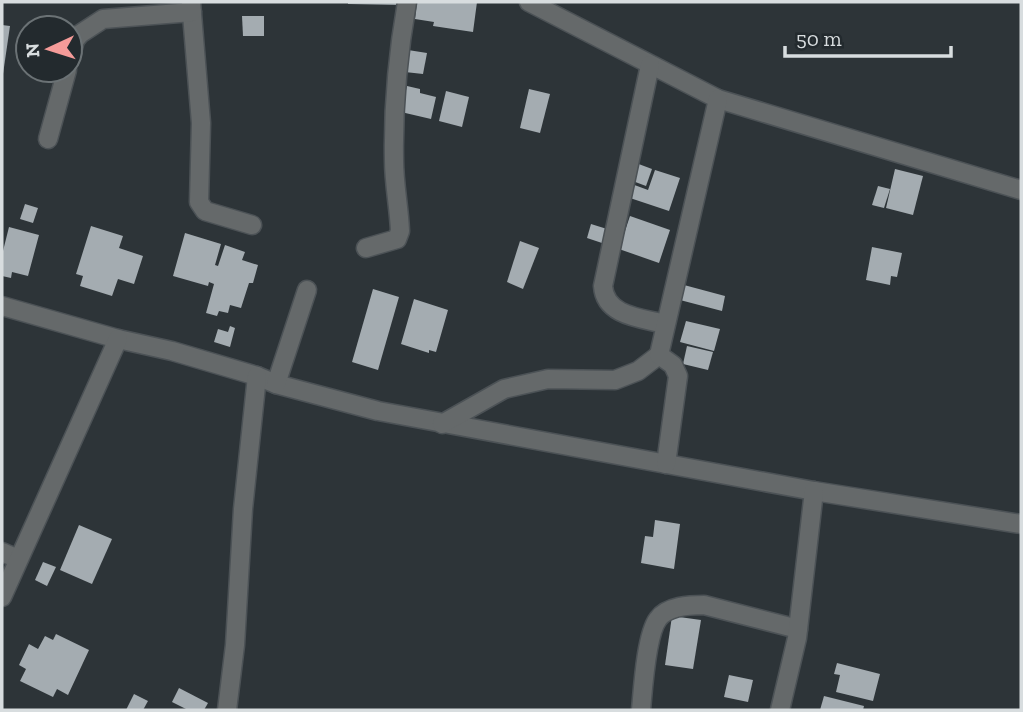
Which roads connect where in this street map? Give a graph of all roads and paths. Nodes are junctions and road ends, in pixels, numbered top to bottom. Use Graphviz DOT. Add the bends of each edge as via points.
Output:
graph roads {
  1 [pos="407,2"];
  2 [pos="529,2"];
  3 [pos="191,7"];
  4 [pos="84,31"];
  5 [pos="650,65"];
  6 [pos="63,84"];
  7 [pos="718,99"];
  8 [pos="48,139"];
  9 [pos="1021,190"];
  10 [pos="252,225"];
  11 [pos="366,248"];
  12 [pos="307,290"];
  13 [pos="2,306"];
  14 [pos="665,324"];
  15 [pos="118,338"];
  16 [pos="659,355"];
  17 [pos="257,376"];
  18 [pos="276,384"];
  19 [pos="442,424"];
  20 [pos="666,464"];
  21 [pos="814,491"];
  22 [pos="1021,524"];
  23 [pos="10,555"];
  24 [pos="2,597"];
  25 [pos="798,629"];
  26 [pos="227,710"];
  27 [pos="641,710"];
  28 [pos="780,710"];
  1 -- 11 [label="street" via="395,117 400,231 397,239"];
  2 -- 5 [label="street"];
  3 -- 4 [label="street" via="103,19"];
  3 -- 10 [label="street" via="201,123 199,202 205,211"];
  5 -- 7 [label="street"];
  5 -- 14 [label="street" via="603,286 605,300 613,308"];
  6 -- 8 [label="street"];
  7 -- 9 [label="street"];
  7 -- 14 [label="street"];
  12 -- 18 [label="street"];
  13 -- 15 [label="street"];
  14 -- 16 [label="street"];
  15 -- 17 [label="street"];
  15 -- 23 [label="street" via="99,386"];
  16 -- 19 [label="street" via="638,371 615,380 548,379 504,389"];
  16 -- 20 [label="street" via="673,365 678,376"];
  17 -- 18 [label="street"];
  17 -- 26 [label="street"];
  18 -- 19 [label="street"];
  19 -- 20 [label="street"];
  20 -- 21 [label="street"];
  21 -- 22 [label="street"];
  21 -- 25 [label="street"];
  23 -- 24 [label="street"];
  25 -- 27 [label="street" via="704,605 668,611 658,618 650,635"];
  25 -- 28 [label="street"];
}
